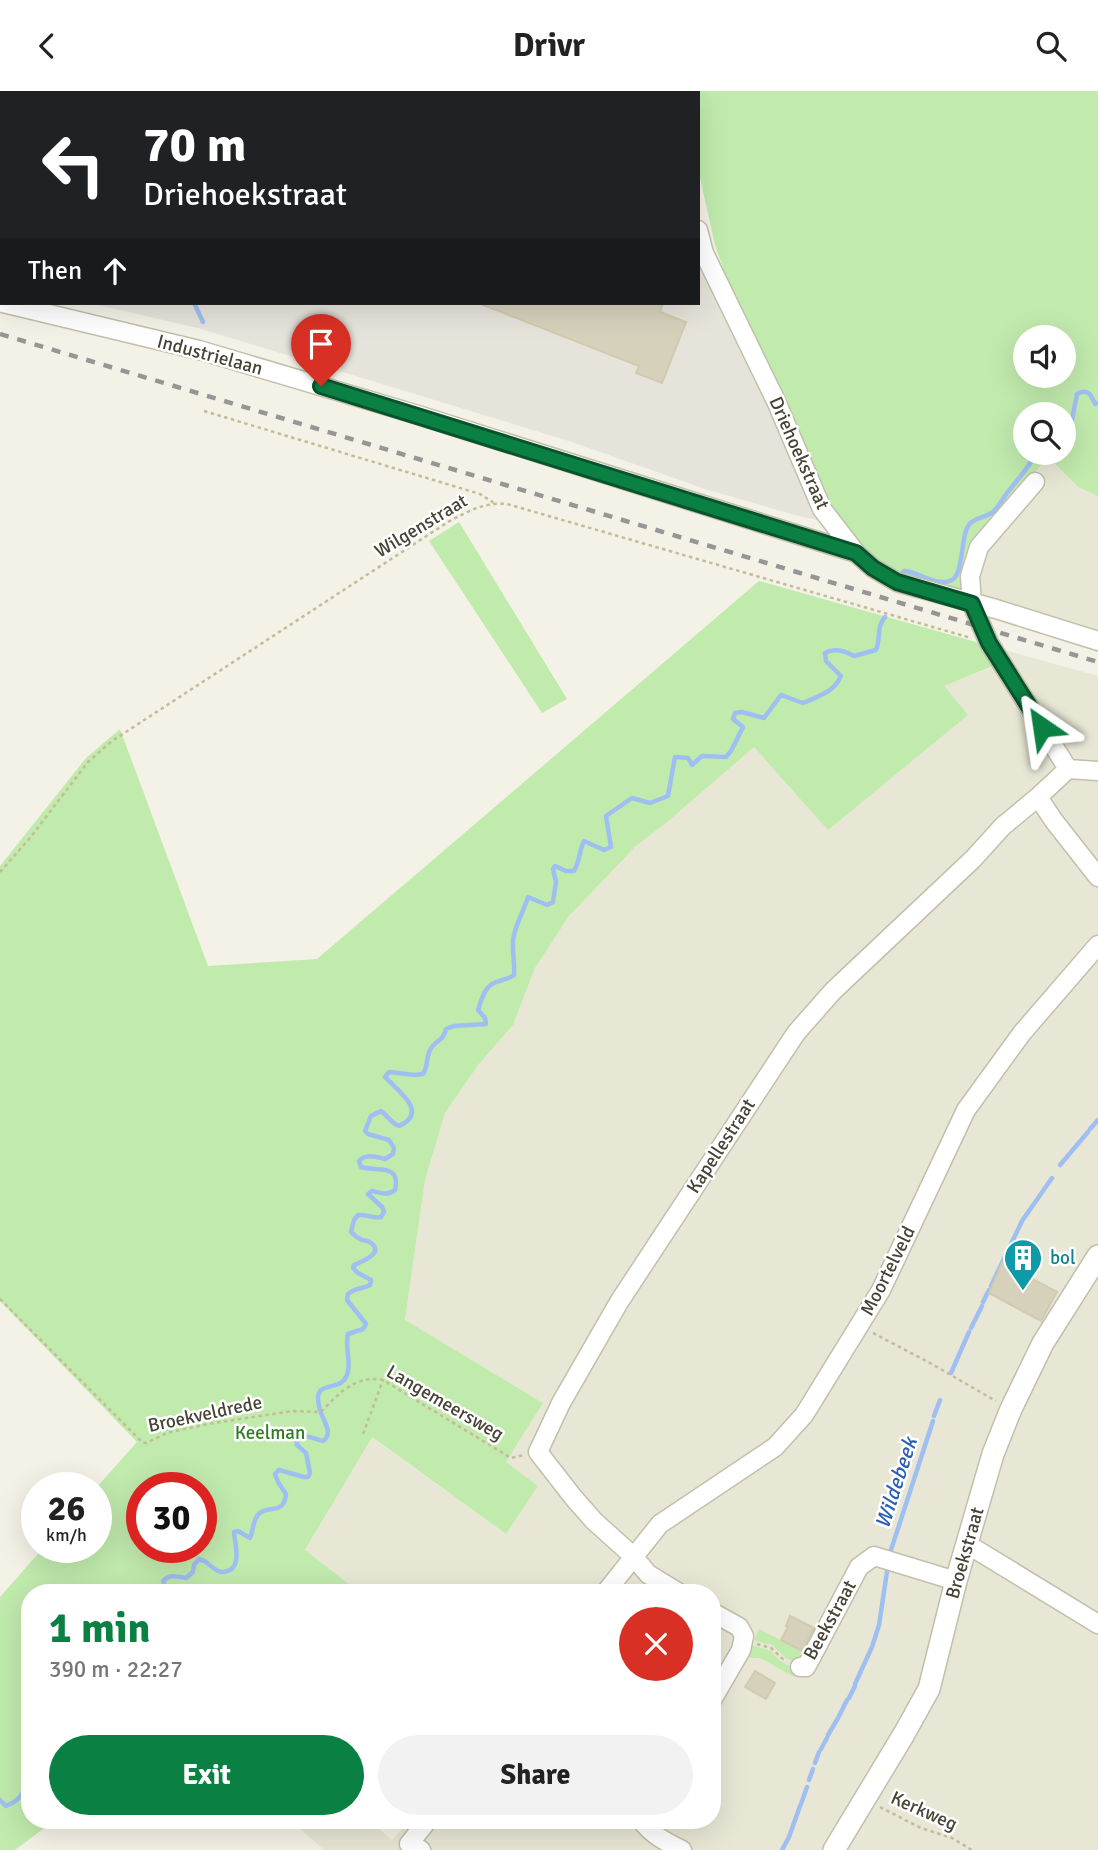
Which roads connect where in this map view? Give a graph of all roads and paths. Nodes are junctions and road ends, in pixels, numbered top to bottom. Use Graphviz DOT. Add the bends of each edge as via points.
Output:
graph roads {
  1 [pos="700,238"];
  2 [pos="14,305"];
  3 [pos="204,411"];
  4 [pos="1035,482"];
  5 [pos="494,503"];
  6 [pos="856,553"];
  7 [pos="972,604"];
  8 [pos="1098,641"];
  9 [pos="989,643"];
  10 [pos="1068,769"];
  11 [pos="1098,771"];
  12 [pos="1038,797"];
  13 [pos="0,872"];
  14 [pos="1098,877"];
  15 [pos="1098,945"];
  16 [pos="1098,1256"];
  17 [pos="0,1299"];
  18 [pos="859,1326"];
  19 [pos="383,1380"];
  20 [pos="340,1392"];
  21 [pos="1011,1409"];
  22 [pos="363,1434"];
  23 [pos="538,1452"];
  24 [pos="967,1544"];
  25 [pos="634,1556"];
  26 [pos="956,1581"];
  27 [pos="612,1584"];
  28 [pos="664,1584"];
  29 [pos="721,1617"];
  30 [pos="1098,1624"];
  31 [pos="744,1639"];
  32 [pos="800,1667"];
  33 [pos="721,1684"];
  34 [pos="864,1799"];
  35 [pos="424,1829"];
  36 [pos="647,1829"];
  37 [pos="415,1847"];
  38 [pos="682,1850"];
  39 [pos="834,1850"];
  40 [pos="972,1850"];
  1 -- 6 [label="street, Driehoekstraat" via="822,509"];
  2 -- 6 [label="street, Industrielaan" via="199,350"];
  3 -- 5 [label="path" via="480,494"];
  4 -- 7 [label="street" via="979,547 970,576"];
  5 -- 9 [label="path, Wilgenstraat"];
  5 -- 13 [label="path, Wilgenstraat" via="470,509 448,522 112,741 88,762"];
  6 -- 7 [label="street, Driehoekstraat" via="897,582"];
  7 -- 8 [label="street, Driehoekstraat"];
  7 -- 9 [label="street"];
  9 -- 10 [label="street"];
  10 -- 11 [label="street"];
  10 -- 12 [label="street, Kapellestraat"];
  12 -- 14 [label="street"];
  12 -- 23 [label="street, Kapellestraat" via="833,991 796,1033 619,1302"];
  15 -- 18 [label="street, Moortelveld" via="1022,1033 966,1110 881,1290"];
  16 -- 21 [label="street, Broekstraat" via="1043,1343"];
  17 -- 20 [label="path, Broekveldrede" via="142,1442 208,1424 292,1411 320,1412"];
  18 -- 21 [label="path"];
  18 -- 25 [label="street, Moortelveld" via="804,1415 775,1447 660,1524"];
  19 -- 20 [label="path, Langemeersweg" via="359,1381"];
  19 -- 22 [label="path"];
  19 -- 23 [label="path, Langemeersweg" via="511,1458"];
  21 -- 24 [label="street, Broekstraat"];
  23 -- 25 [label="street" via="594,1521"];
  24 -- 26 [label="street, Broekstraat"];
  24 -- 30 [label="street"];
  25 -- 27 [label="street"];
  25 -- 28 [label="street" via="648,1574"];
  26 -- 32 [label="street, Beekstraat" via="874,1556 859,1567 806,1667"];
  26 -- 34 [label="street, Broekstraat" via="929,1689"];
  29 -- 31 [label="street" via="739,1627"];
  31 -- 32 [label="path, Beekstraat" via="771,1648"];
  31 -- 33 [label="street"];
  34 -- 39 [label="street, Broekstraat"];
  34 -- 40 [label="path, Kerkweg"];
  35 -- 37 [label="street"];
  36 -- 38 [label="street"];
}
